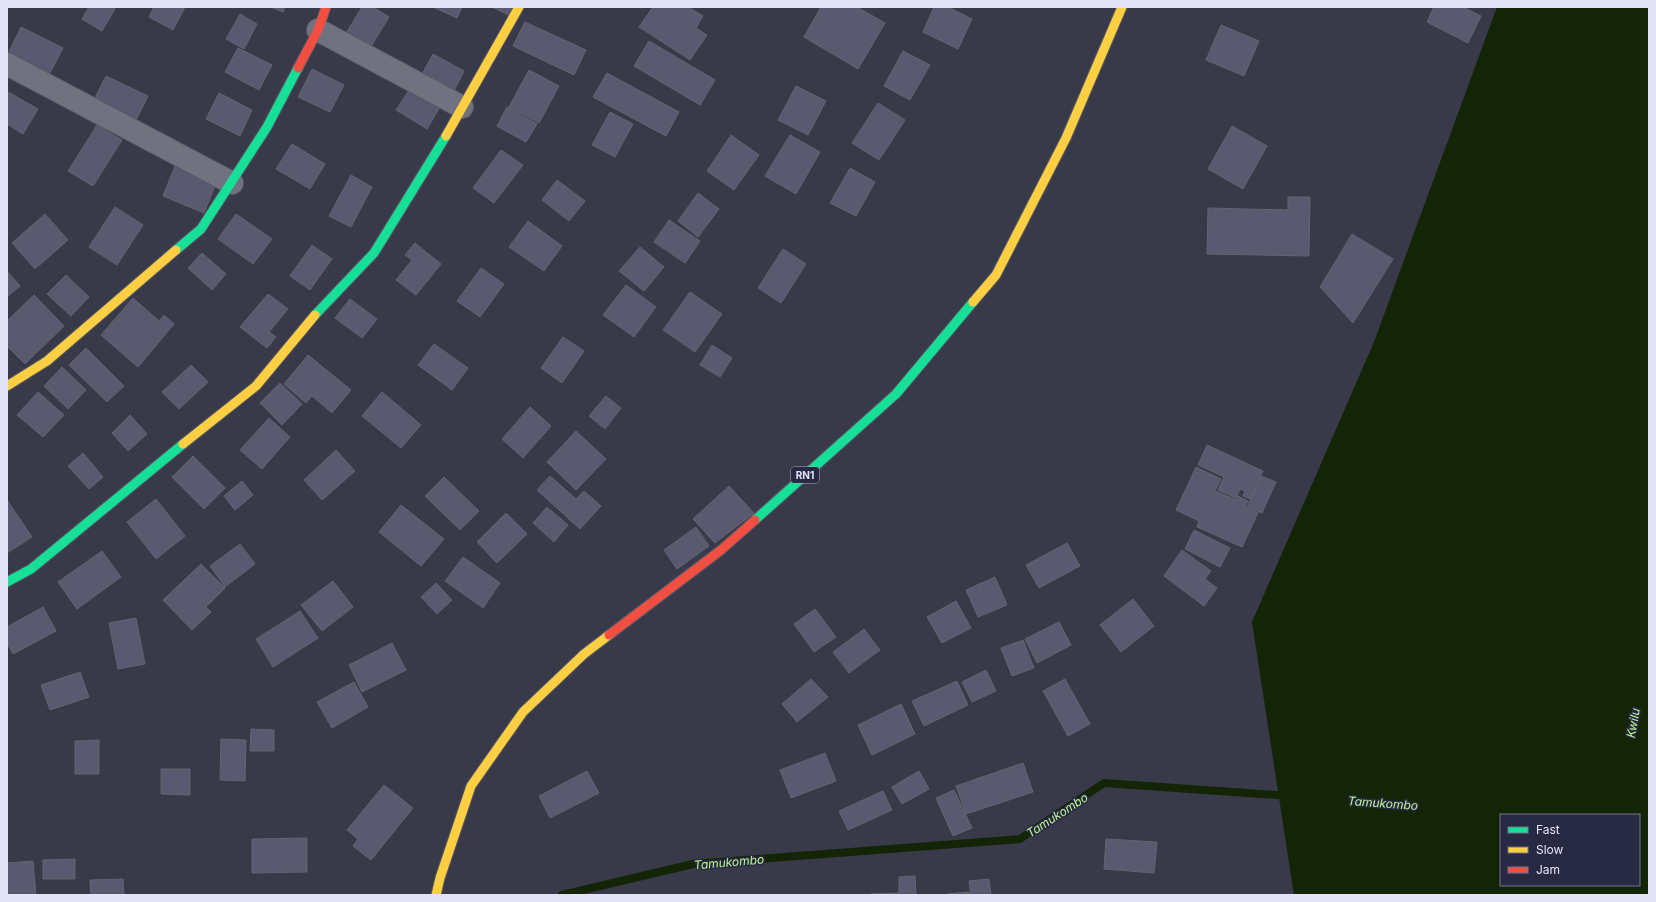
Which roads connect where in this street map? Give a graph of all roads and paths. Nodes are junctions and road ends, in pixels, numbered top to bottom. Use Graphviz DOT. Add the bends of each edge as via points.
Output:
graph roads {
  1 [pos="326,7"];
  2 [pos="519,7"];
  3 [pos="1122,7"];
  4 [pos="318,30"];
  5 [pos="7,64"];
  6 [pos="462,107"];
  7 [pos="232,183"];
  8 [pos="7,386"];
  9 [pos="7,582"];
  10 [pos="436,895"];
  1 -- 4 [label="main road"];
  2 -- 6 [label="main road"];
  3 -- 10 [label="main road, RN1" via="1066,138 996,274 896,394 721,550 584,654 523,712 471,786"];
  4 -- 6 [label="street"];
  4 -- 7 [label="main road" via="267,127"];
  5 -- 7 [label="street"];
  6 -- 9 [label="main road" via="374,253 322,307 256,386 31,569"];
  7 -- 8 [label="main road" via="201,229 47,361"];
}
